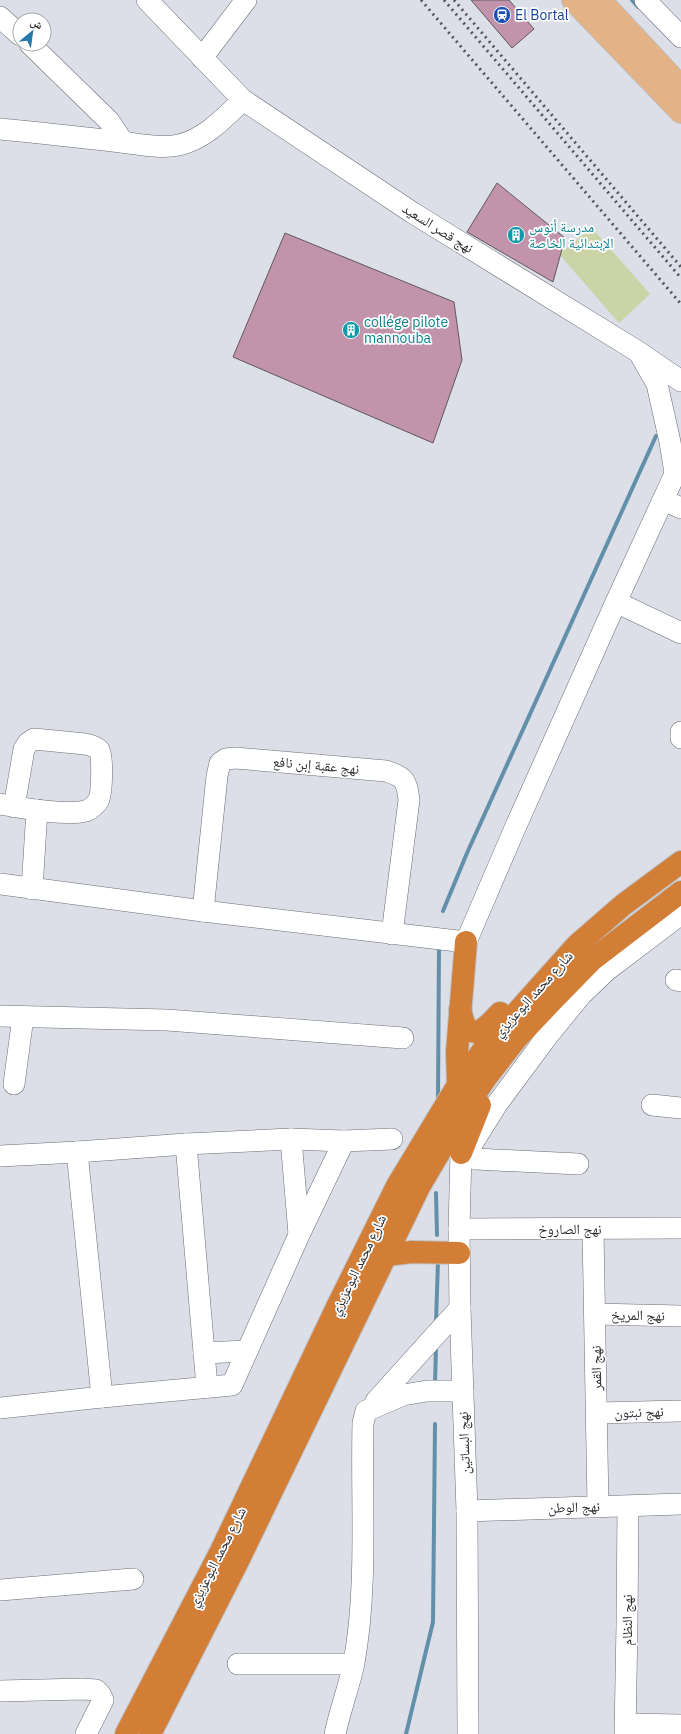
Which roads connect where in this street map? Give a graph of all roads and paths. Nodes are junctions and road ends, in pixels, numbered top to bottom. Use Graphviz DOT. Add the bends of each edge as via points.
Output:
graph roads {
  1 [pos="246,0"];
  2 [pos="573,0"];
  3 [pos="600,0"];
  4 [pos="645,0"];
  5 [pos="153,2"];
  6 [pos="0,16"];
  7 [pos="12,27"];
  8 [pos="681,37"];
  9 [pos="38,52"];
  10 [pos="202,58"];
  11 [pos="678,93"];
  12 [pos="243,100"];
  13 [pos="0,129"];
  14 [pos="123,142"];
  15 [pos="637,351"];
  16 [pos="681,381"];
  17 [pos="678,466"];
  18 [pos="672,504"];
  19 [pos="616,602"];
  20 [pos="681,633"];
  21 [pos="681,732"];
  22 [pos="681,738"];
  23 [pos="7,806"];
  24 [pos="37,810"];
  25 [pos="681,862"];
  26 [pos="0,884"];
  27 [pos="32,888"];
  28 [pos="681,892"];
  29 [pos="203,911"];
  30 [pos="681,914"];
  31 [pos="392,934"];
  32 [pos="466,942"];
  33 [pos="577,945"];
  34 [pos="460,1010"];
  35 [pos="0,1016"];
  36 [pos="23,1017"];
  37 [pos="403,1038"];
  38 [pos="516,1039"];
  39 [pos="14,1084"];
  40 [pos="458,1085"];
  41 [pos="652,1104"];
  42 [pos="681,1108"];
  43 [pos="291,1139"];
  44 [pos="392,1140"];
  45 [pos="344,1141"];
  46 [pos="186,1144"];
  47 [pos="77,1152"];
  48 [pos="0,1156"];
  49 [pos="462,1156"];
  50 [pos="578,1164"];
  51 [pos="681,1228"];
  52 [pos="459,1229"];
  53 [pos="593,1230"];
  54 [pos="299,1235"];
  55 [pos="459,1253"];
  56 [pos="386,1255"];
  57 [pos="460,1308"];
  58 [pos="595,1314"];
  59 [pos="681,1316"];
  60 [pos="247,1351"];
  61 [pos="204,1353"];
  62 [pos="207,1387"];
  63 [pos="463,1391"];
  64 [pos="102,1397"];
  65 [pos="0,1408"];
  66 [pos="370,1408"];
  67 [pos="681,1411"];
  68 [pos="597,1413"];
  69 [pos="681,1504"];
  70 [pos="598,1506"];
  71 [pos="628,1507"];
  72 [pos="467,1511"];
  73 [pos="230,1556"];
  74 [pos="133,1579"];
  75 [pos="0,1590"];
  76 [pos="238,1664"];
  77 [pos="354,1664"];
  78 [pos="0,1691"];
  79 [pos="681,1725"];
  80 [pos="625,1729"];
  81 [pos="86,1734"];
  82 [pos="112,1734"];
  83 [pos="126,1734"];
  84 [pos="150,1734"];
  85 [pos="166,1734"];
  86 [pos="335,1734"];
  87 [pos="468,1734"];
  1 -- 10 [label="street"];
  2 -- 11 [label="main road"];
  3 -- 11 [label="main road"];
  4 -- 8 [label="street"];
  5 -- 10 [label="street, نهج قصر السعيد"];
  6 -- 7 [label="street"];
  9 -- 14 [label="street" via="109,121"];
  10 -- 12 [label="street, نهج قصر السعيد"];
  12 -- 14 [label="street" via="214,128 185,143 145,146"];
  12 -- 15 [label="street, نهج قصر السعيد" via="413,213"];
  13 -- 14 [label="street"];
  15 -- 16 [label="street, نهج قصر السعيد"];
  15 -- 17 [label="street" via="657,384"];
  17 -- 18 [label="street"];
  18 -- 19 [label="street"];
  19 -- 20 [label="street"];
  19 -- 32 [label="street"];
  21 -- 22 [label="street"];
  23 -- 24 [label="street"];
  23 -- 24 [label="street" via="24,749 34,739 85,744 98,750 102,757 101,790 95,806 86,811"];
  24 -- 27 [label="street"];
  25 -- 33 [label="highway, شارع محمد البوعزيزي" via="623,905"];
  26 -- 27 [label="street"];
  27 -- 29 [label="street"];
  28 -- 38 [label="highway, شارع محمد البوعزيزي" via="592,960"];
  29 -- 31 [label="street"];
  29 -- 31 [label="street, نهج عقبة إبن نافع" via="220,763 235,758 386,771 400,776 407,785 409,800"];
  30 -- 49 [label="street" via="606,971 581,995 497,1104"];
  31 -- 32 [label="street"];
  32 -- 34 [label="highway"];
  33 -- 34 [label="highway" via="527,986 483,1030 472,1031 466,1028"];
  33 -- 40 [label="highway, شارع محمد البوعزيزي" via="484,1049"];
  34 -- 40 [label="highway"];
  35 -- 36 [label="street"];
  36 -- 37 [label="street" via="167,1020"];
  36 -- 39 [label="street"];
  38 -- 49 [label="highway" via="476,1111"];
  38 -- 56 [label="highway, شارع محمد البوعزيزي" via="458,1120 419,1187"];
  40 -- 73 [label="highway, شارع محمد البوعزيزي" via="398,1186 338,1305"];
  41 -- 42 [label="street"];
  43 -- 45 [label="street"];
  43 -- 46 [label="street"];
  43 -- 54 [label="street"];
  44 -- 45 [label="street"];
  45 -- 54 [label="street"];
  46 -- 47 [label="street"];
  46 -- 61 [label="street"];
  47 -- 48 [label="street"];
  47 -- 64 [label="street"];
  49 -- 50 [label="street" via="476,1159"];
  49 -- 52 [label="street, نهج البساتين"];
  51 -- 53 [label="street, نهج الصاروخ"];
  52 -- 53 [label="street, نهج الصاروخ"];
  52 -- 55 [label="street, نهج البساتين"];
  53 -- 58 [label="street, نهج القمر"];
  54 -- 60 [label="street"];
  55 -- 56 [label="highway" via="412,1252"];
  55 -- 57 [label="street, نهج البساتين"];
  56 -- 73 [label="highway, شارع محمد البوعزيزي"];
  57 -- 63 [label="street, نهج البساتين"];
  57 -- 66 [label="street"];
  58 -- 59 [label="street, نهج المريخ"];
  58 -- 68 [label="street, نهج القمر"];
  60 -- 61 [label="street"];
  60 -- 62 [label="street" via="232,1385"];
  61 -- 62 [label="street"];
  62 -- 64 [label="street"];
  63 -- 66 [label="street" via="427,1391 402,1395"];
  63 -- 72 [label="street, نهج البساتين"];
  64 -- 65 [label="street"];
  66 -- 77 [label="street" via="366,1411 363,1423 363,1560"];
  67 -- 68 [label="street, نهج نبتون"];
  68 -- 70 [label="street, نهج القمر"];
  69 -- 71 [label="street, نهج الوطن"];
  70 -- 71 [label="street, نهج الوطن"];
  70 -- 72 [label="street, نهج الوطن"];
  71 -- 80 [label="street, نهج النظام"];
  72 -- 87 [label="street, نهج البساتين"];
  73 -- 82 [label="highway" via="197,1580 148,1663"];
  73 -- 83 [label="highway, شارع محمد البوعزيزي"];
  73 -- 84 [label="highway, شارع محمد البوعزيزي"];
  73 -- 85 [label="highway" via="219,1619"];
  74 -- 75 [label="street"];
  76 -- 77 [label="street"];
  77 -- 86 [label="street"];
  78 -- 81 [label="street" via="96,1690 103,1700"];
  79 -- 80 [label="street"];
}
